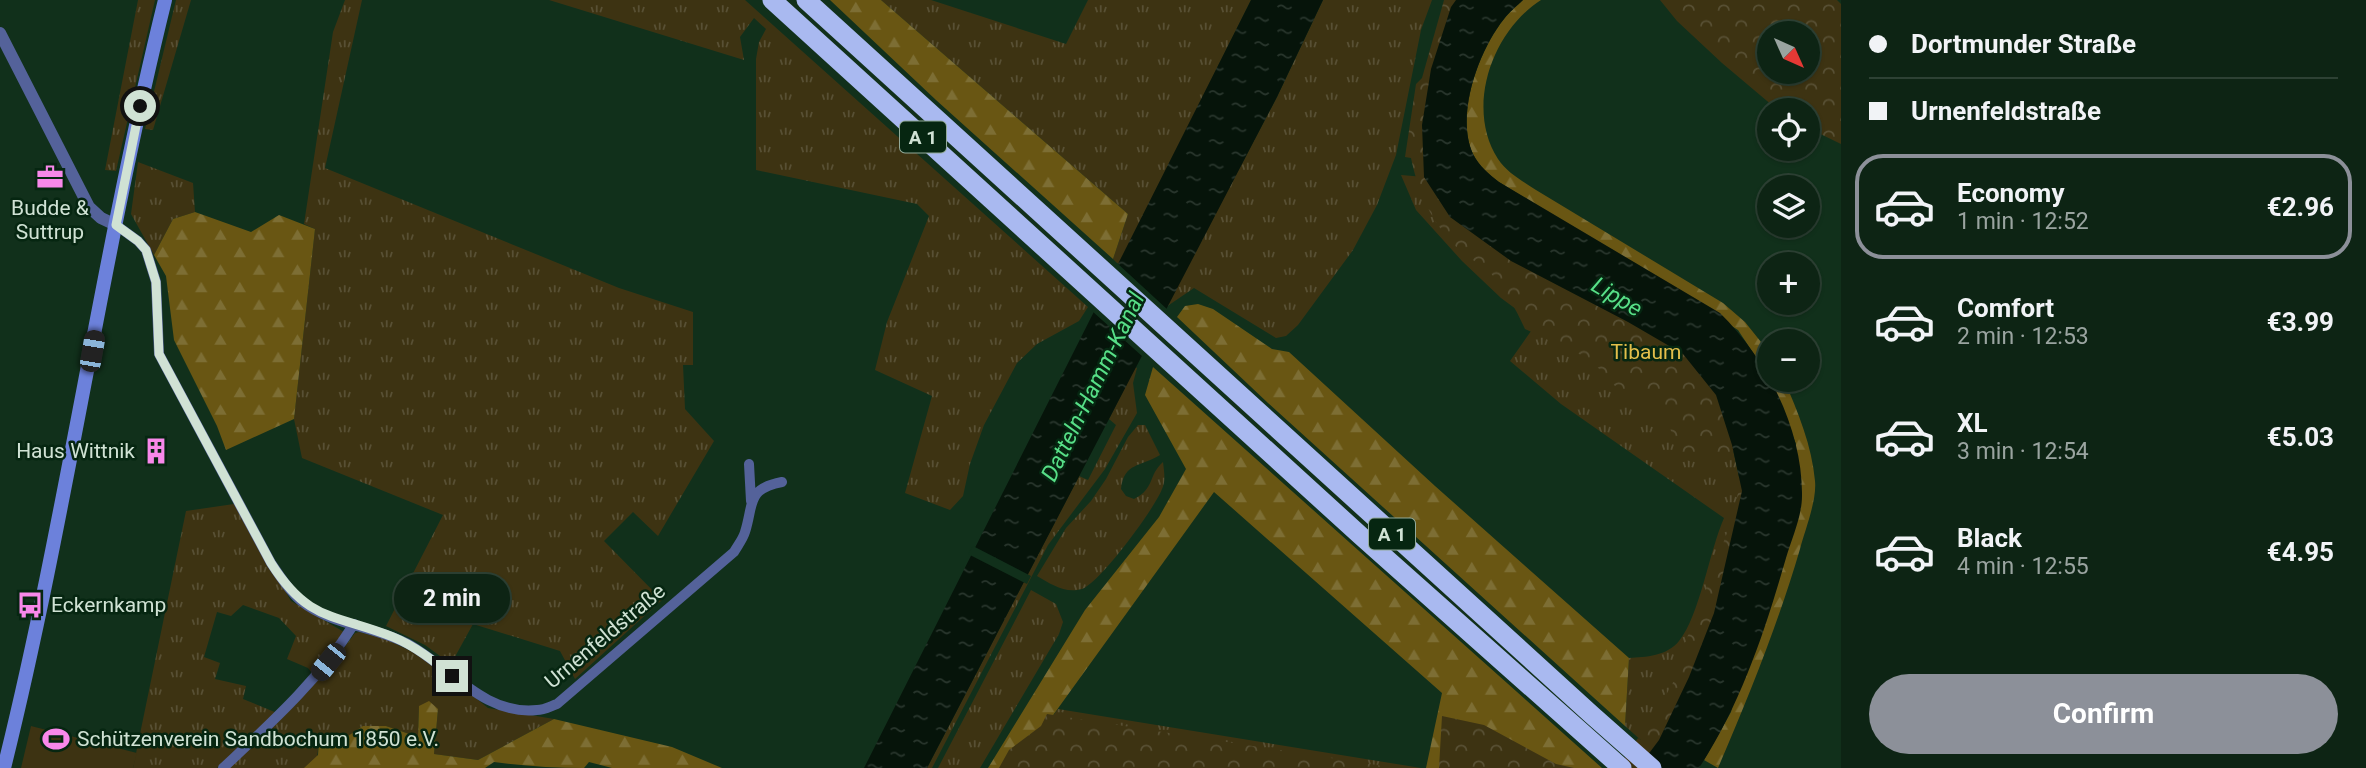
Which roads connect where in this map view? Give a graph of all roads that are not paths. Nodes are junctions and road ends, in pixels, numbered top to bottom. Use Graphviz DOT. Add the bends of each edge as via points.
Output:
graph roads {
  1 [pos="165,0"];
  2 [pos="772,0"];
  3 [pos="806,0"];
  4 [pos="0,33"];
  5 [pos="116,225"];
  6 [pos="749,464"];
  7 [pos="782,482"];
  8 [pos="751,500"];
  9 [pos="354,624"];
  10 [pos="4,768"];
  11 [pos="223,768"];
  12 [pos="1622,768"];
  13 [pos="1652,768"];
  1 -- 5 [label="main road"];
  2 -- 12 [label="highway, A 1"];
  3 -- 13 [label="highway, A 1"];
  4 -- 5 [label="street" via="89,207"];
  5 -- 9 [label="street, Urnenfeldstraße" via="146,250 156,282 159,354 271,563 299,600 322,614"];
  5 -- 10 [label="main road" via="41,608"];
  6 -- 8 [label="street, Urnenfeldstraße"];
  7 -- 8 [label="street" via="770,484"];
  8 -- 9 [label="street, Urnenfeldstraße" via="745,533 734,552 558,704 537,710 515,708 484,697 411,646"];
  9 -- 11 [label="street" via="296,699"];
}
